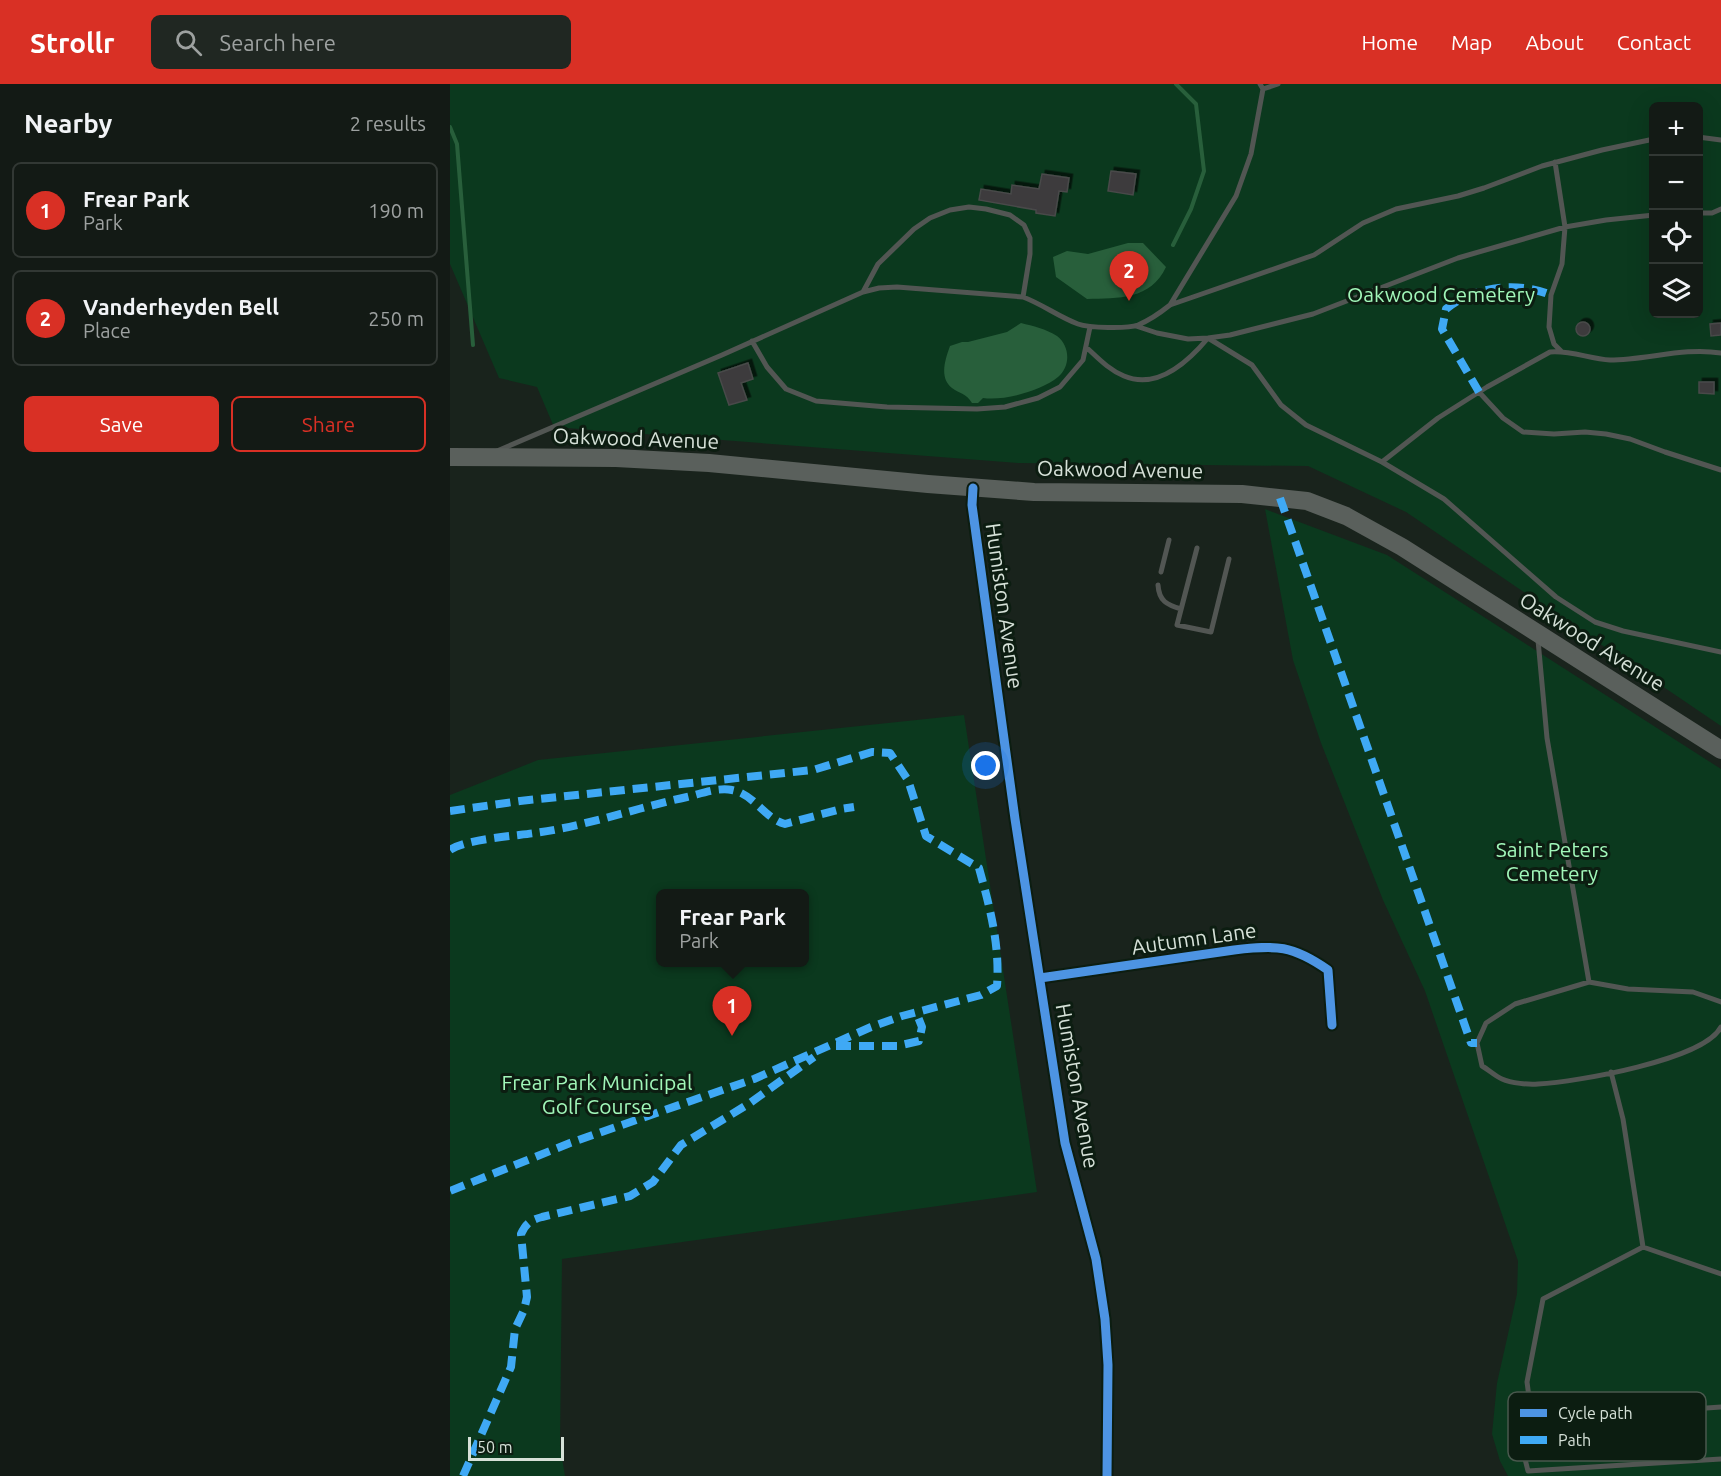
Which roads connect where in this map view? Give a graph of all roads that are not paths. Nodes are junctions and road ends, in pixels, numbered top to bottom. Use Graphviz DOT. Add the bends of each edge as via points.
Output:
graph roads {
  1 [pos="1278,84"];
  2 [pos="1261,86"];
  3 [pos="1703,138"];
  4 [pos="1649,140"];
  5 [pos="1721,140"];
  6 [pos="1556,162"];
  7 [pos="1721,209"];
  8 [pos="1703,213"];
  9 [pos="1712,213"];
  10 [pos="1649,215"];
  11 [pos="1721,216"];
  12 [pos="1565,227"];
  13 [pos="863,292"];
  14 [pos="1023,297"];
  15 [pos="1170,305"];
  16 [pos="1136,326"];
  17 [pos="1090,327"];
  18 [pos="1208,339"];
  19 [pos="752,341"];
  20 [pos="1086,347"];
  21 [pos="1561,351"];
  22 [pos="1721,353"];
  23 [pos="1479,392"];
  24 [pos="450,458"];
  25 [pos="482,458"];
  26 [pos="1382,462"];
  27 [pos="1721,470"];
  28 [pos="973,488"];
  29 [pos="1169,540"];
  30 [pos="1197,548"];
  31 [pos="1229,559"];
  32 [pos="1161,572"];
  33 [pos="1158,585"];
  34 [pos="1181,609"];
  35 [pos="1538,634"];
  36 [pos="1721,652"];
  37 [pos="1721,750"];
  38 [pos="1040,978"];
  39 [pos="1589,982"];
  40 [pos="1721,1002"];
  41 [pos="1332,1025"];
  42 [pos="1721,1027"];
  43 [pos="1611,1072"];
  44 [pos="1642,1247"];
  45 [pos="1721,1274"];
  46 [pos="1528,1392"];
  47 [pos="1721,1407"];
  48 [pos="1706,1408"];
  49 [pos="1721,1459"];
  50 [pos="1706,1460"];
  51 [pos="1526,1461"];
  52 [pos="1689,1461"];
  53 [pos="1107,1476"];
  1 -- 2 [label="lane"];
  2 -- 15 [label="lane" via="1251,154 1236,196"];
  3 -- 5 [label="lane"];
  4 -- 6 [label="lane"];
  6 -- 12 [label="lane"];
  6 -- 15 [label="lane" via="1484,189 1395,209 1314,255"];
  7 -- 9 [label="lane"];
  8 -- 9 [label="lane"];
  9 -- 11 [label="lane"];
  10 -- 12 [label="lane"];
  12 -- 18 [label="lane" via="1458,258 1313,314"];
  12 -- 21 [label="lane" via="1563,264 1551,295 1549,327 1554,344"];
  13 -- 14 [label="lane" via="897,287"];
  13 -- 14 [label="lane" via="878,264 914,229 950,210 969,207 1010,215 1024,225 1030,238 1030,254"];
  13 -- 19 [label="lane"];
  14 -- 17 [label="lane"];
  15 -- 16 [label="lane"];
  16 -- 17 [label="lane"];
  16 -- 18 [label="lane" via="1188,339"];
  17 -- 20 [label="lane"];
  18 -- 20 [label="lane" via="1165,375 1146,380 1125,377"];
  18 -- 26 [label="lane" via="1252,365 1281,405 1306,425"];
  19 -- 20 [label="lane" via="786,389 816,401 977,409 1005,407 1060,387 1083,360"];
  19 -- 25 [label="lane"];
  21 -- 22 [label="lane" via="1612,360 1688,352"];
  21 -- 23 [label="lane" via="1550,352"];
  23 -- 26 [label="lane"];
  23 -- 27 [label="lane" via="1503,418 1523,432 1606,434"];
  24 -- 25 [label="main road, Oakwood Avenue"];
  25 -- 28 [label="main road, Oakwood Avenue" via="686,462"];
  26 -- 36 [label="lane" via="1444,499 1556,597 1595,622"];
  28 -- 35 [label="main road, Oakwood Avenue" via="1242,494 1307,501 1346,516 1402,547"];
  28 -- 38 [label="street, Humiston Avenue" via="972,505"];
  29 -- 32 [label="lane"];
  30 -- 34 [label="lane"];
  31 -- 34 [label="lane" via="1211,632 1177,625"];
  33 -- 34 [label="lane" via="1166,605"];
  35 -- 37 [label="main road, Oakwood Avenue"];
  35 -- 39 [label="lane" via="1547,738"];
  38 -- 41 [label="street, Autumn Lane" via="1234,950 1284,948 1307,956 1328,970"];
  38 -- 53 [label="street, Humiston Avenue" via="1065,1143 1096,1259 1105,1320"];
  39 -- 40 [label="lane" via="1628,989 1693,992"];
  39 -- 43 [label="lane" via="1515,1004 1486,1023 1477,1043 1482,1066 1503,1080 1537,1084"];
  42 -- 43 [label="lane" via="1706,1042 1668,1060"];
  43 -- 44 [label="lane" via="1623,1119"];
  44 -- 45 [label="lane"];
  44 -- 46 [label="lane" via="1543,1299"];
  47 -- 48 [label="lane"];
  49 -- 50 [label="lane"];
  51 -- 52 [label="lane" via="1528,1471"];
}
